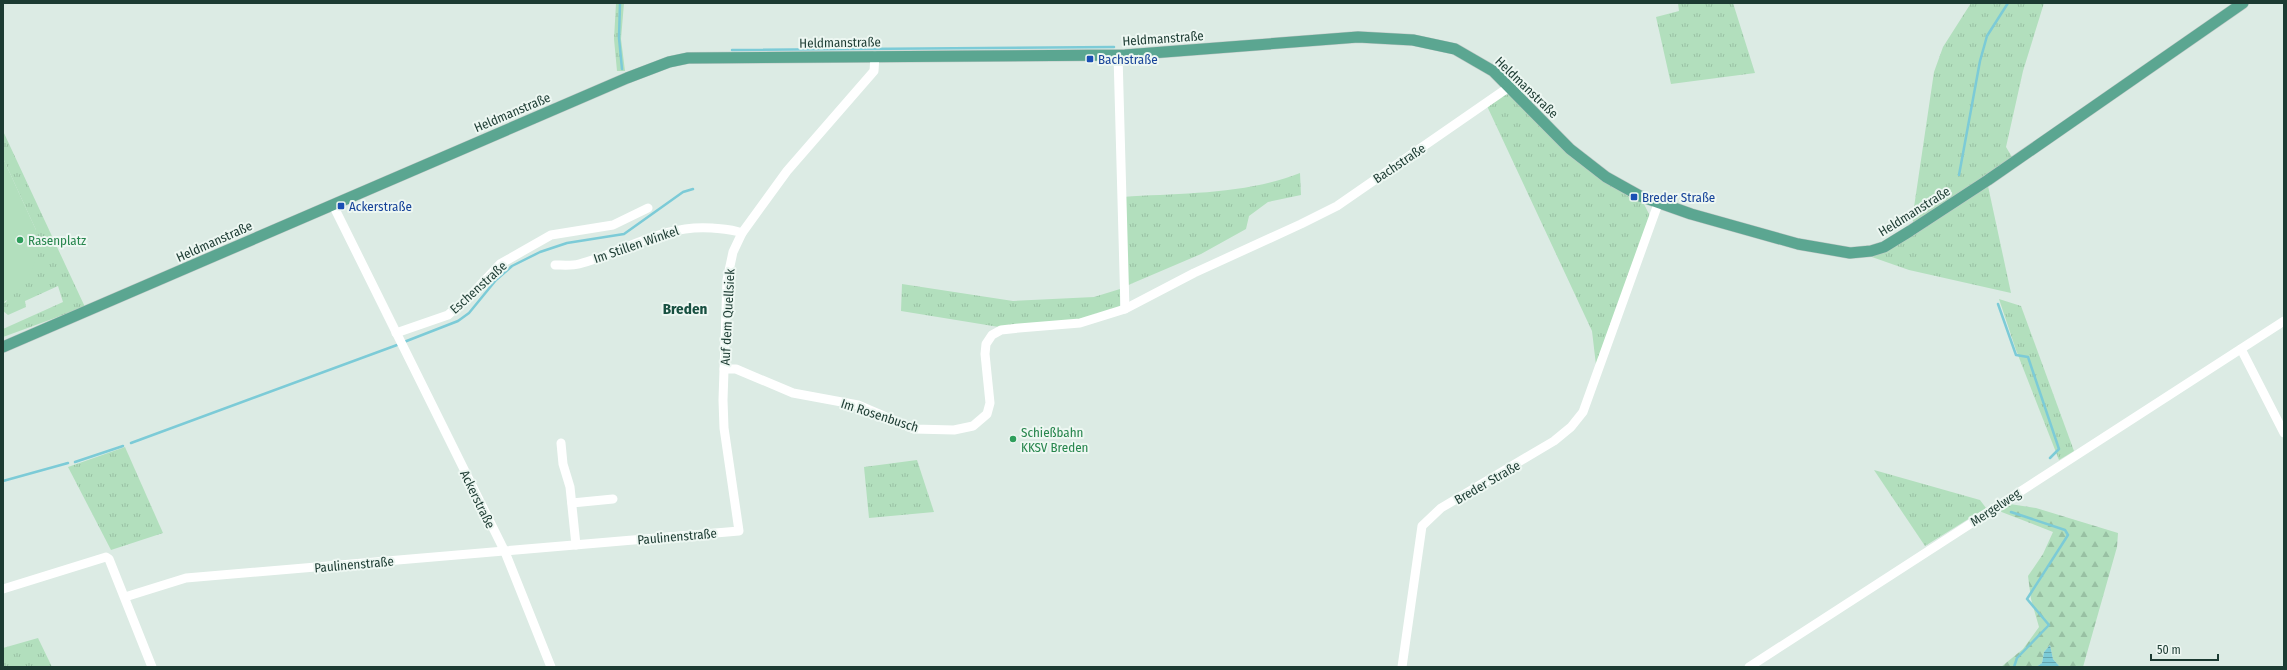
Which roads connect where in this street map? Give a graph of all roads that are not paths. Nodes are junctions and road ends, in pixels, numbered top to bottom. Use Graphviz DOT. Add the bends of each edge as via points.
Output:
graph roads {
  1 [pos="2243,3"];
  2 [pos="1118,54"];
  3 [pos="875,56"];
  4 [pos="1509,87"];
  5 [pos="1658,204"];
  6 [pos="333,205"];
  7 [pos="648,208"];
  8 [pos="742,233"];
  9 [pos="555,265"];
  10 [pos="1125,309"];
  11 [pos="2284,321"];
  12 [pos="396,333"];
  13 [pos="4,347"];
  14 [pos="2241,349"];
  15 [pos="724,369"];
  16 [pos="2284,433"];
  17 [pos="561,443"];
  18 [pos="613,499"];
  19 [pos="572,503"];
  20 [pos="739,531"];
  21 [pos="576,545"];
  22 [pos="505,552"];
  23 [pos="3,589"];
  24 [pos="125,597"];
  25 [pos="152,667"];
  26 [pos="551,667"];
  27 [pos="1402,667"];
  28 [pos="1749,667"];
  1 -- 5 [label="main road, Heldmanstraße" via="1988,180 1898,238 1871,251 1835,252 1798,244"];
  2 -- 3 [label="main road, Heldmanstraße"];
  2 -- 4 [label="main road, Heldmanstraße" via="1385,37 1455,49 1493,71"];
  2 -- 10 [label="street"];
  3 -- 6 [label="main road, Heldmanstraße" via="711,57 669,62 626,78"];
  3 -- 8 [label="street, Auf dem Quellsiek" via="874,71 787,171"];
  4 -- 5 [label="main road, Heldmanstraße" via="1570,149 1606,177"];
  4 -- 10 [label="street, Bachstraße" via="1337,206 1194,273"];
  5 -- 27 [label="street, Breder Straße" via="1583,412 1571,427 1554,441 1441,508 1422,526"];
  6 -- 12 [label="street, Ackerstraße"];
  6 -- 13 [label="main road, Heldmanstraße"];
  7 -- 12 [label="street, Eschenstraße" via="613,225 551,235 500,264 448,315"];
  8 -- 9 [label="street, Im Stillen Winkel" via="733,229 680,228 578,264"];
  8 -- 15 [label="street, Auf dem Quellsiek" via="733,252 727,280"];
  10 -- 15 [label="street, Im Rosenbusch" via="1080,322 1001,330 992,335 986,344 985,354 990,403 987,414 973,426 954,430 914,429 858,405 793,394 736,369"];
  11 -- 14 [label="street, Mergelweg"];
  12 -- 22 [label="street, Ackerstraße"];
  14 -- 16 [label="street"];
  14 -- 28 [label="street, Mergelweg"];
  15 -- 20 [label="street, Auf dem Quellsiek" via="724,428"];
  17 -- 19 [label="street"];
  18 -- 19 [label="street"];
  19 -- 21 [label="street"];
  20 -- 21 [label="street, Paulinenstraße"];
  21 -- 22 [label="street, Paulinenstraße"];
  22 -- 24 [label="street, Paulinenstraße" via="186,578"];
  22 -- 26 [label="street, Ackerstraße"];
  23 -- 24 [label="street" via="106,557"];
  24 -- 25 [label="street"];
}
